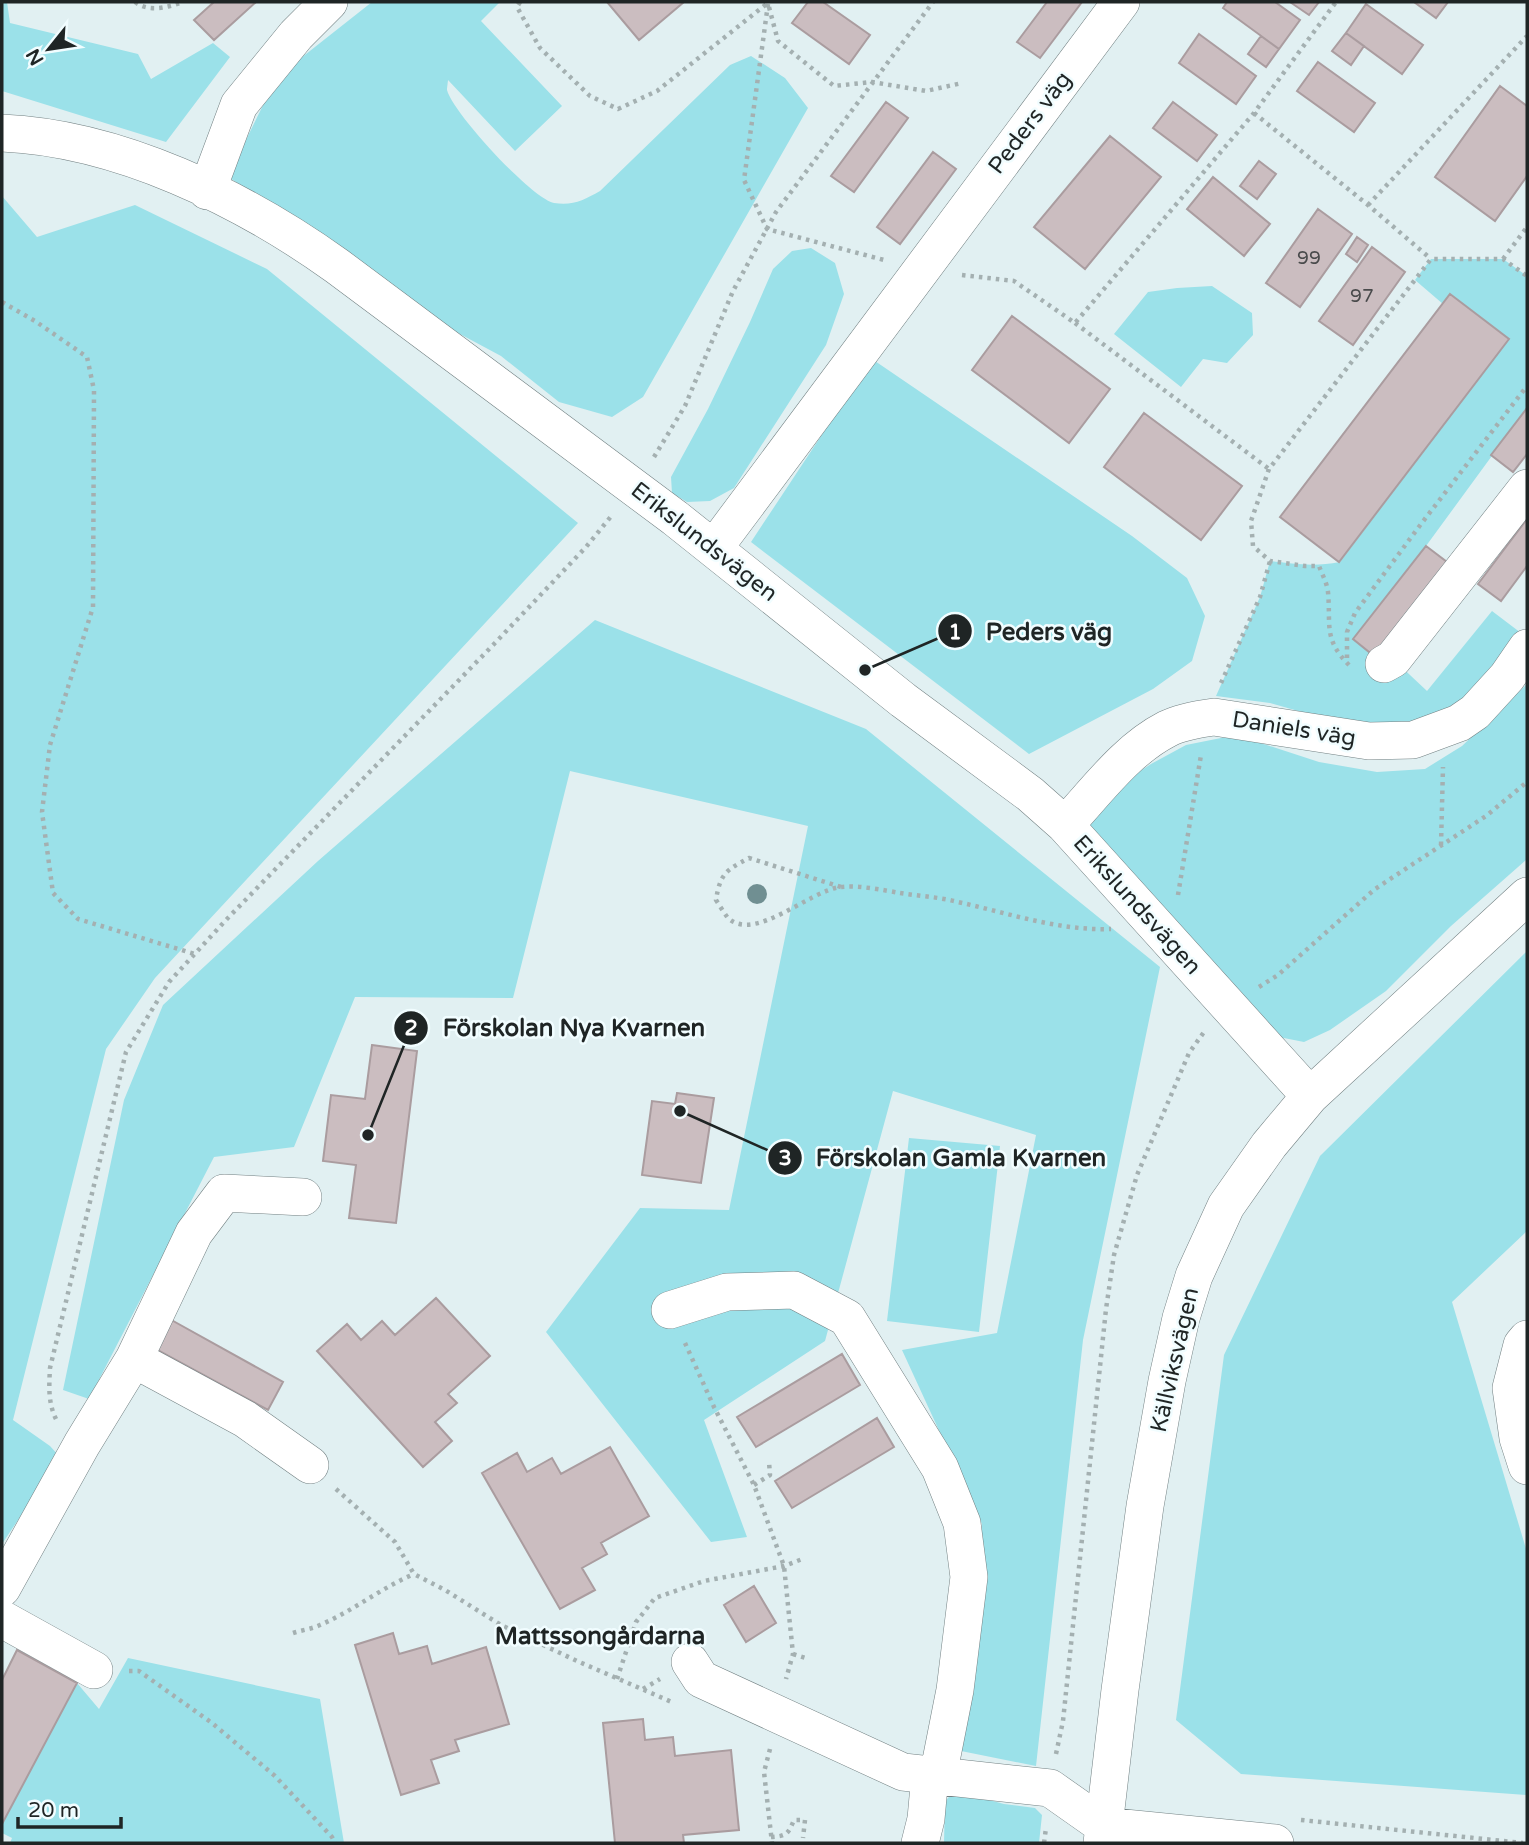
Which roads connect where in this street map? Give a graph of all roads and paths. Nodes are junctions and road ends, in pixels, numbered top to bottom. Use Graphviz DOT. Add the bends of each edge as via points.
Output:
graph roads {
  1 [pos="135,2"];
  2 [pos="330,2"];
  3 [pos="520,2"];
  4 [pos="769,2"];
  5 [pos="933,2"];
  6 [pos="1121,2"];
  7 [pos="1336,2"];
  8 [pos="180,4"];
  9 [pos="1527,36"];
  10 [pos="872,82"];
  11 [pos="962,83"];
  12 [pos="1254,113"];
  13 [pos="2,133"];
  14 [pos="207,191"];
  15 [pos="1368,205"];
  16 [pos="1527,227"];
  17 [pos="767,229"];
  18 [pos="1431,259"];
  19 [pos="1503,260"];
  20 [pos="921,270"];
  21 [pos="1527,276"];
  22 [pos="2,302"];
  23 [pos="1075,323"];
  24 [pos="1527,386"];
  25 [pos="650,464"];
  26 [pos="1269,469"];
  27 [pos="1527,488"];
  28 [pos="622,505"];
  29 [pos="714,548"];
  30 [pos="1527,648"];
  31 [pos="1346,662"];
  32 [pos="1384,664"];
  33 [pos="1442,729"];
  34 [pos="1065,825"];
  35 [pos="1441,846"];
  36 [pos="841,887"];
  37 [pos="1527,896"];
  38 [pos="1153,923"];
  39 [pos="195,954"];
  40 [pos="1310,1096"];
  41 [pos="303,1197"];
  42 [pos="670,1310"];
  43 [pos="1527,1339"];
  44 [pos="134,1359"];
  45 [pos="82,1444"];
  46 [pos="769,1462"];
  47 [pos="310,1465"];
  48 [pos="1527,1466"];
  49 [pos="754,1485"];
  50 [pos="806,1558"];
  51 [pos="784,1566"];
  52 [pos="2,1588"];
  53 [pos="2,1619"];
  54 [pos="293,1633"];
  55 [pos="793,1654"];
  56 [pos="809,1658"];
  57 [pos="690,1662"];
  58 [pos="94,1670"];
  59 [pos="617,1679"];
  60 [pos="778,1714"];
  61 [pos="934,1775"];
  62 [pos="1282,1831"];
  63 [pos="1103,1835"];
  64 [pos="803,1838"];
  65 [pos="772,1840"];
  66 [pos="335,1843"];
  67 [pos="920,1843"];
  68 [pos="1523,1843"];
  1 -- 8 [label="path" via="160,10"];
  2 -- 14 [label="street" via="239,105"];
  3 -- 4 [label="path" via="517,7 540,48 590,96 618,109 657,92"];
  4 -- 10 [label="path" via="778,41 834,86"];
  4 -- 17 [label="path" via="744,180"];
  5 -- 10 [label="path"];
  6 -- 20 [label="street, Peders väg"];
  7 -- 12 [label="path"];
  9 -- 15 [label="path"];
  10 -- 11 [label="path" via="926,91"];
  10 -- 17 [label="path"];
  12 -- 15 [label="path"];
  12 -- 23 [label="path"];
  13 -- 14 [label="street, Erikslundsvägen" via="108,150"];
  14 -- 29 [label="street, Erikslundsvägen" via="305,243"];
  15 -- 18 [label="path"];
  16 -- 19 [label="path"];
  17 -- 20 [label="path"];
  17 -- 25 [label="path" via="733,291 685,407"];
  18 -- 19 [label="path"];
  18 -- 26 [label="path"];
  19 -- 21 [label="path"];
  20 -- 23 [label="path" via="1014,281"];
  20 -- 29 [label="street, Peders väg"];
  22 -- 39 [label="path" via="87,357 94,390 93,607 50,745 41,812 52,893 78,919"];
  23 -- 26 [label="path"];
  24 -- 31 [label="path" via="1355,613 1347,632"];
  26 -- 31 [label="path" via="1251,521 1253,546 1270,561 1319,566 1328,590 1331,639"];
  27 -- 32 [label="street"];
  28 -- 39 [label="path"];
  29 -- 34 [label="street, Erikslundsvägen"];
  30 -- 33 [label="street, Daniels väg" via="1475,712"];
  31 -- 32 [label="path" via="1362,670"];
  33 -- 34 [label="street, Daniels väg" via="1413,740 1382,742 1227,718 1196,719 1148,741"];
  33 -- 35 [label="path"];
  34 -- 38 [label="street, Erikslundsvägen"];
  36 -- 36 [label="path" via="747,926 729,919 716,900 719,883 729,869 749,858"];
  36 -- 38 [label="path" via="955,901 1074,927"];
  37 -- 40 [label="street, Källviksvägen"];
  38 -- 40 [label="street, Erikslundsvägen"];
  39 -- 45 [label="path" via="169,982 126,1052 50,1368 53,1412 65,1438"];
  40 -- 63 [label="street, Källviksvägen" via="1226,1206 1194,1276 1181,1318 1145,1506"];
  41 -- 44 [label="street" via="224,1193 194,1233"];
  42 -- 49 [label="path"];
  42 -- 61 [label="street" via="727,1292 794,1290 847,1318 940,1468 962,1523 969,1577 955,1690"];
  43 -- 48 [label="street" via="1511,1388"];
  44 -- 45 [label="street"];
  44 -- 47 [label="street" via="245,1419"];
  45 -- 52 [label="street"];
  46 -- 49 [label="path" via="770,1475"];
  47 -- 54 [label="path" via="395,1542 414,1574 320,1625"];
  49 -- 51 [label="path"];
  50 -- 51 [label="path"];
  51 -- 55 [label="path"];
  51 -- 59 [label="path" via="704,1581 655,1598 636,1622"];
  53 -- 58 [label="street"];
  55 -- 56 [label="path"];
  55 -- 60 [label="path"];
  57 -- 60 [label="street" via="701,1679"];
  58 -- 66 [label="path" via="139,1671 212,1723 275,1776"];
  60 -- 61 [label="street" via="903,1772"];
  60 -- 65 [label="path" via="764,1772"];
  61 -- 63 [label="street" via="1050,1788"];
  61 -- 67 [label="street"];
  62 -- 63 [label="street"];
  62 -- 68 [label="path"];
  64 -- 65 [label="path" via="805,1820 794,1820 787,1833"];
}
